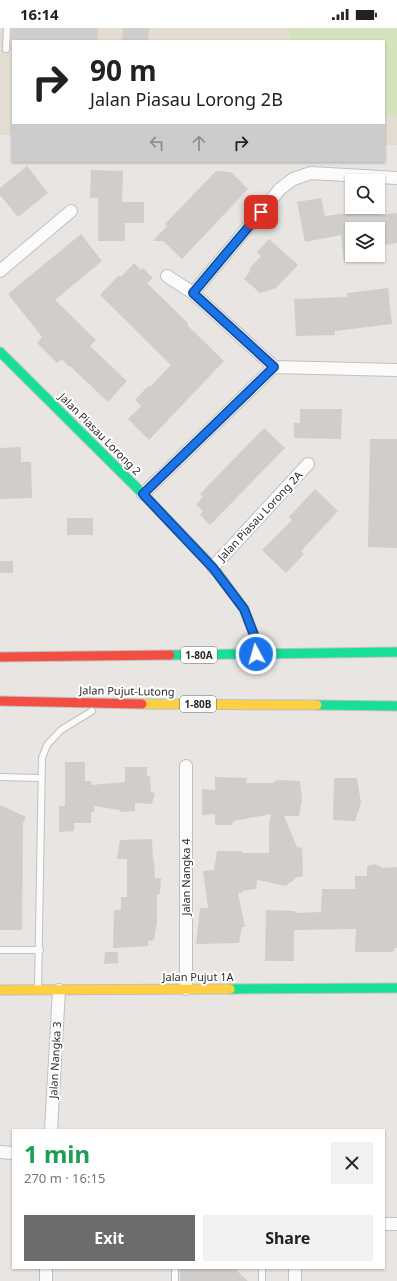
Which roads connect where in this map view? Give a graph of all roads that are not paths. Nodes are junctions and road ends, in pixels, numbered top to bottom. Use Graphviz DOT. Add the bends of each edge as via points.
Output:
graph roads {
  1 [pos="7,28"];
  2 [pos="6,49"];
  3 [pos="397,178"];
  4 [pos="71,211"];
  5 [pos="0,271"];
  6 [pos="167,276"];
  7 [pos="193,293"];
  8 [pos="0,352"];
  9 [pos="0,366"];
  10 [pos="14,366"];
  11 [pos="274,367"];
  12 [pos="397,370"];
  13 [pos="308,464"];
  14 [pos="143,494"];
  15 [pos="213,568"];
  16 [pos="397,652"];
  17 [pos="256,654"];
  18 [pos="0,657"];
  19 [pos="0,701"];
  20 [pos="104,704"];
  21 [pos="397,706"];
  22 [pos="186,766"];
  23 [pos="0,777"];
  24 [pos="41,778"];
  25 [pos="0,950"];
  26 [pos="40,950"];
  27 [pos="397,988"];
  28 [pos="186,989"];
  29 [pos="0,990"];
  30 [pos="38,990"];
  31 [pos="59,990"];
  32 [pos="52,1129"];
  33 [pos="0,1152"];
  34 [pos="12,1153"];
  35 [pos="385,1224"];
  36 [pos="397,1224"];
  37 [pos="46,1269"];
  38 [pos="176,1269"];
  39 [pos="262,1269"];
  40 [pos="295,1269"];
  41 [pos="46,1281"];
  42 [pos="176,1281"];
  43 [pos="262,1281"];
  44 [pos="295,1281"];
  1 -- 2 [label="lane"];
  3 -- 7 [label="street" via="310,173 293,179 280,189"];
  4 -- 5 [label="street"];
  6 -- 7 [label="street"];
  7 -- 11 [label="street"];
  8 -- 10 [label="main road, Jalan Piasau Lorong 2"];
  9 -- 10 [label="street"];
  10 -- 14 [label="main road, Jalan Piasau Lorong 2"];
  11 -- 12 [label="street"];
  11 -- 14 [label="street"];
  13 -- 15 [label="street, Jalan Piasau Lorong 2A"];
  14 -- 15 [label="main road, Jalan Piasau Lorong 2"];
  15 -- 17 [label="main road, Jalan Piasau Lorong 2" via="244,609 254,635"];
  16 -- 17 [label="main road, 1-80A"];
  17 -- 18 [label="main road, 1-80A"];
  19 -- 20 [label="main road, Jalan Pujut-Lutong / 1-80B"];
  20 -- 21 [label="main road, Jalan Pujut-Lutong / 1-80B"];
  20 -- 24 [label="lane" via="61,730 47,744 42,758"];
  22 -- 28 [label="street, Jalan Nangka 4"];
  23 -- 24 [label="lane"];
  24 -- 26 [label="lane"];
  25 -- 26 [label="lane"];
  26 -- 30 [label="lane"];
  27 -- 28 [label="main road, Jalan Pujut 1A"];
  28 -- 31 [label="main road, Jalan Pujut 1A"];
  29 -- 30 [label="main road, Jalan Pujut 1A"];
  30 -- 31 [label="main road, Jalan Pujut 1A"];
  31 -- 32 [label="street, Jalan Nangka 3"];
  33 -- 34 [label="street"];
  35 -- 36 [label="street"];
  37 -- 41 [label="street"];
  38 -- 42 [label="lane"];
  39 -- 43 [label="lane"];
  40 -- 44 [label="street"];
}
